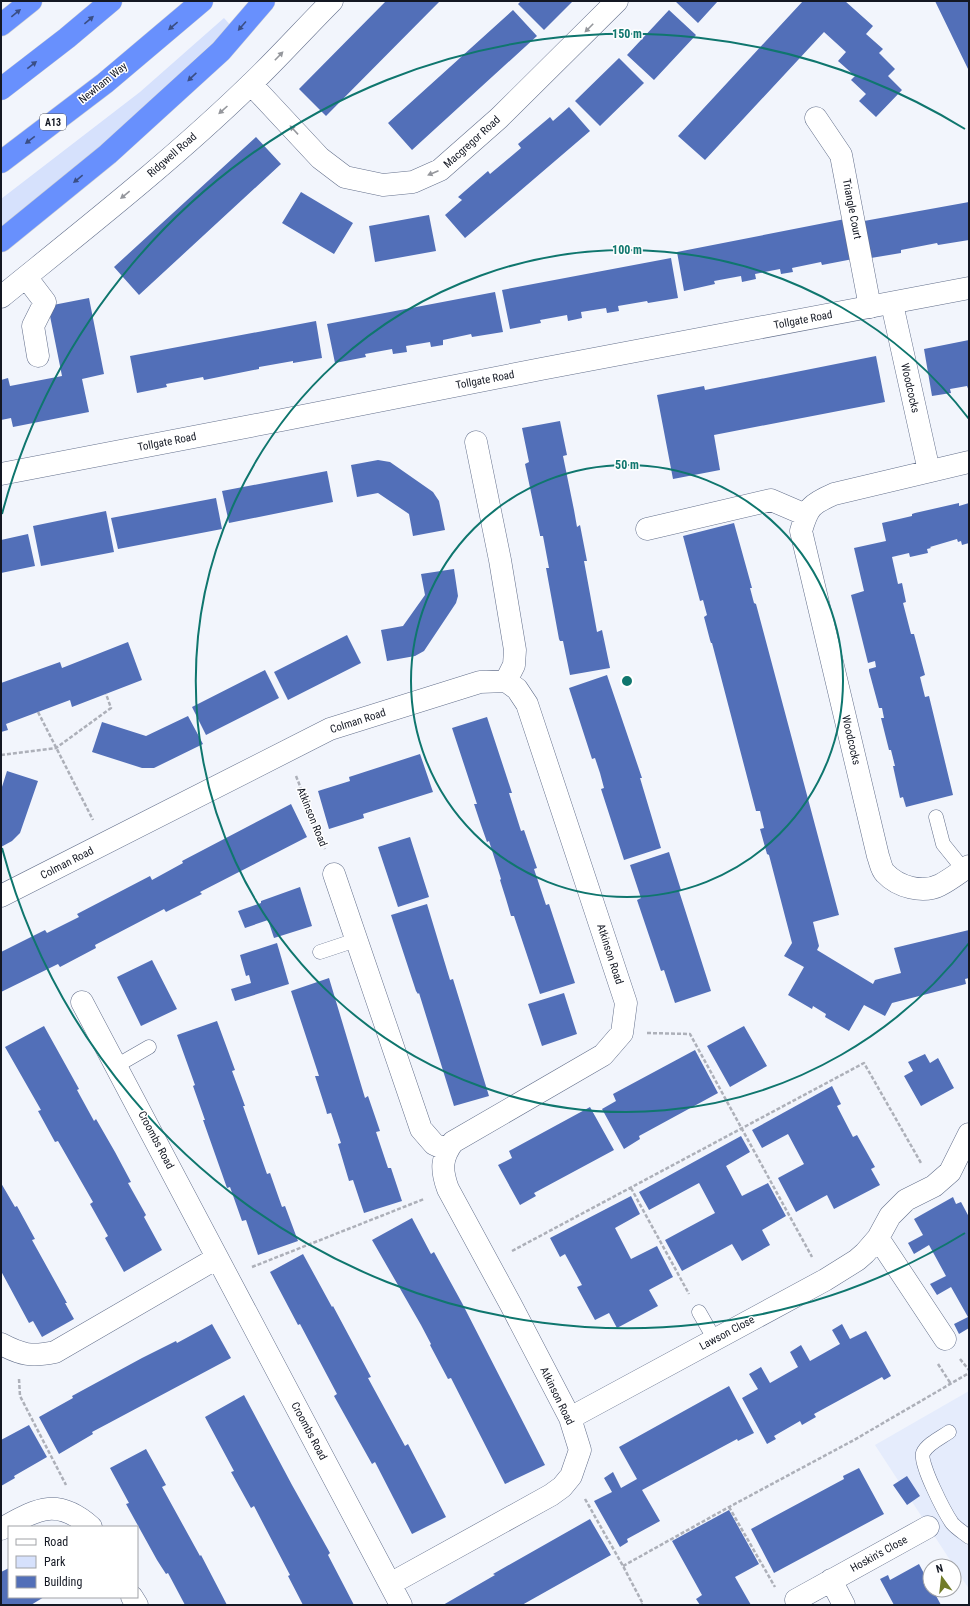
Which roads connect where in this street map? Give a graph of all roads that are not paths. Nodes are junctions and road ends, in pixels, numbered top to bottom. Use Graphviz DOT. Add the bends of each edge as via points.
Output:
graph roads {
  1 [pos="30,1"];
  2 [pos="111,1"];
  3 [pos="202,1"];
  4 [pos="264,1"];
  5 [pos="332,1"];
  6 [pos="617,1"];
  7 [pos="1,25"];
  8 [pos="251,84"];
  9 [pos="1,89"];
  10 [pos="816,118"];
  11 [pos="1,162"];
  12 [pos="1,241"];
  13 [pos="26,277"];
  14 [pos="969,288"];
  15 [pos="1,297"];
  16 [pos="892,304"];
  17 [pos="870,307"];
  18 [pos="38,356"];
  19 [pos="476,442"];
  20 [pos="969,462"];
  21 [pos="929,471"];
  22 [pos="1,474"];
  23 [pos="806,515"];
  24 [pos="647,529"];
  25 [pos="506,681"];
  26 [pos="936,817"];
  27 [pos="966,868"];
  28 [pos="334,874"];
  29 [pos="1,896"];
  30 [pos="356,940"];
  31 [pos="320,952"];
  32 [pos="82,1002"];
  33 [pos="149,1047"];
  34 [pos="116,1066"];
  35 [pos="969,1134"];
  36 [pos="447,1150"];
  37 [pos="878,1238"];
  38 [pos="217,1258"];
  39 [pos="699,1312"];
  40 [pos="945,1339"];
  41 [pos="715,1340"];
  42 [pos="9,1348"];
  43 [pos="570,1418"];
  44 [pos="949,1432"];
  45 [pos="948,1515"];
  46 [pos="85,1522"];
  47 [pos="928,1527"];
  48 [pos="1,1529"];
  49 [pos="969,1537"];
  50 [pos="831,1580"];
  51 [pos="390,1584"];
  52 [pos="787,1596"];
  53 [pos="400,1605"];
  54 [pos="844,1605"];
  7 -- 1 [label="highway, one-way"];
  9 -- 2 [label="highway, one-way"];
  3 -- 11 [label="highway, Newham Way / A13, one-way" via="105,82"];
  4 -- 12 [label="highway, one-way" via="220,51 108,154"];
  8 -- 5 [label="street, Ridgwell Road, one-way"];
  6 -- 8 [label="street, Macgregor Road, one-way" via="499,118 440,170 413,182 383,186 346,177 320,158"];
  8 -- 13 [label="street, Ridgwell Road, one-way" via="154,171"];
  10 -- 17 [label="street, Triangle Court" via="841,155"];
  13 -- 15 [label="street, Ridgwell Road"];
  13 -- 18 [label="street" via="45,302 33,326"];
  14 -- 16 [label="street, Tollgate Road"];
  16 -- 17 [label="street, Tollgate Road"];
  16 -- 21 [label="street, Woodcocks"];
  17 -- 22 [label="street, Tollgate Road"];
  19 -- 25 [label="street" via="515,650 514,665"];
  20 -- 21 [label="street"];
  21 -- 23 [label="street" via="834,494 816,502"];
  23 -- 24 [label="street" via="771,500"];
  23 -- 27 [label="street, Woodcocks" via="801,531 878,856 884,872 894,881 924,889 939,886"];
  25 -- 29 [label="street, Colman Road" via="480,682 330,729"];
  25 -- 36 [label="street, Atkinson Road" via="517,689 527,704 626,1003 622,1033 604,1055 453,1142"];
  26 -- 27 [label="lane" via="943,844"];
  28 -- 30 [label="street"];
  30 -- 31 [label="lane"];
  30 -- 36 [label="street" via="420,1129 434,1144"];
  32 -- 34 [label="street, Croombs Road"];
  33 -- 34 [label="lane"];
  34 -- 38 [label="street, Croombs Road"];
  35 -- 37 [label="street, Lawson Close" via="950,1172 934,1186 906,1200 890,1216"];
  36 -- 43 [label="street, Atkinson Road" via="443,1163 445,1183"];
  37 -- 40 [label="street"];
  37 -- 41 [label="street, Lawson Close" via="857,1260"];
  38 -- 42 [label="street" via="55,1352 38,1355"];
  38 -- 51 [label="street, Croombs Road"];
  39 -- 41 [label="lane"];
  41 -- 43 [label="street, Lawson Close"];
  43 -- 51 [label="street, Atkinson Road" via="580,1450 571,1476 562,1487"];
  44 -- 45 [label="lane" via="923,1454 923,1463"];
  45 -- 47 [label="lane"];
  45 -- 49 [label="lane" via="953,1524"];
  46 -- 48 [label="street" via="68,1511 56,1508 39,1510"];
  47 -- 50 [label="street, Hoskin's Close"];
  50 -- 52 [label="street, Hoskin's Close"];
  50 -- 54 [label="street"];
  51 -- 53 [label="street, Croombs Road"];
}
